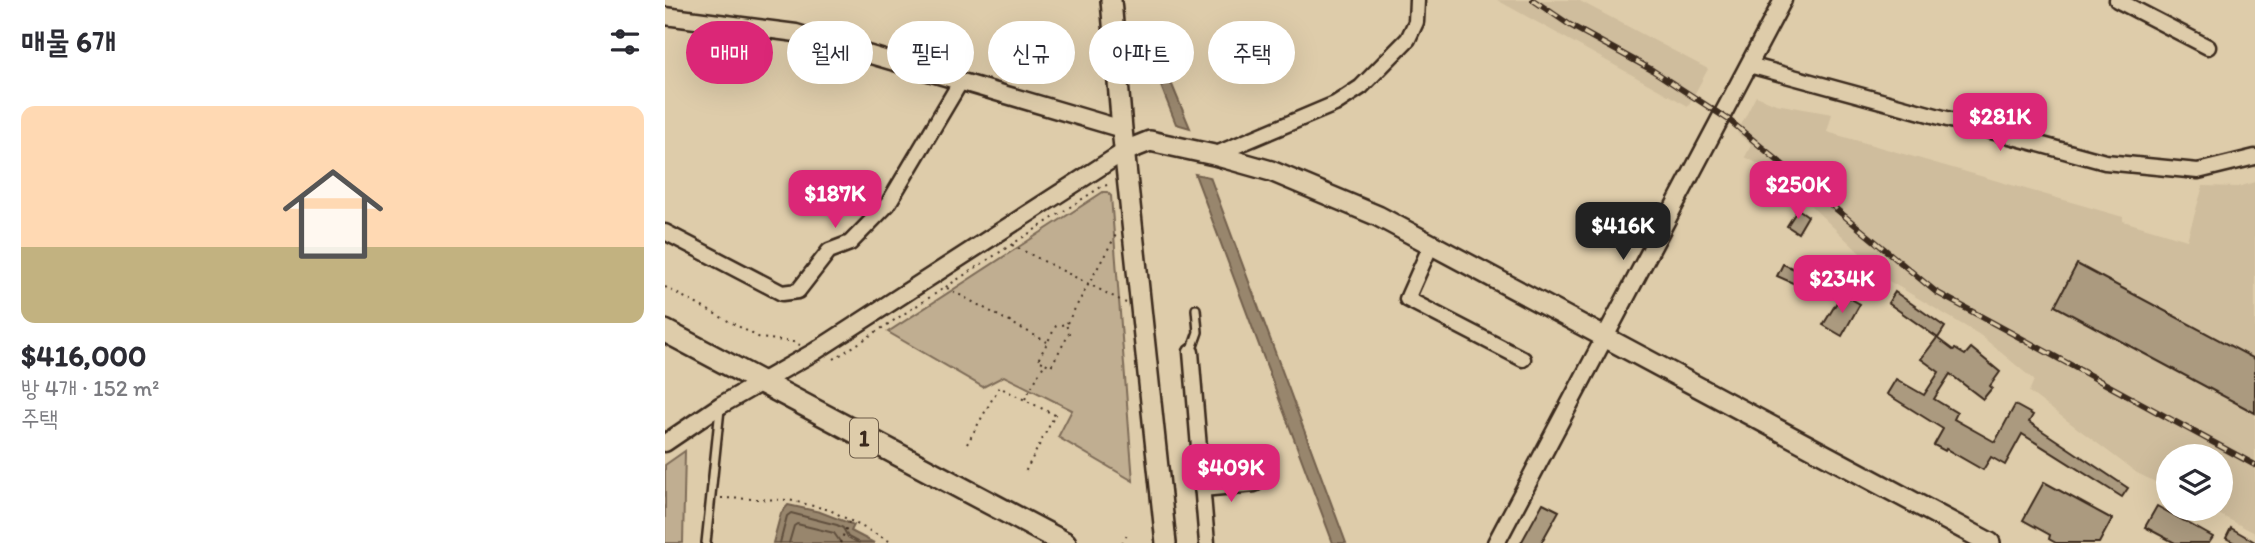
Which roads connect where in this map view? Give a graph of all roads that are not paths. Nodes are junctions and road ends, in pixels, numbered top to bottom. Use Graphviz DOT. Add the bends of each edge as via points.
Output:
graph roads {
  1 [pos="1111,0"];
  2 [pos="1417,0"];
  3 [pos="1783,0"];
  4 [pos="2117,0"];
  5 [pos="665,16"];
  6 [pos="2208,47"];
  7 [pos="887,59"];
  8 [pos="1749,65"];
  9 [pos="959,84"];
  10 [pos="971,84"];
  11 [pos="1122,129"];
  12 [pos="1125,151"];
  13 [pos="1214,155"];
  14 [pos="2255,157"];
  15 [pos="665,232"];
  16 [pos="1431,245"];
  17 [pos="1196,309"];
  18 [pos="665,331"];
  19 [pos="1604,338"];
  20 [pos="1191,352"];
  21 [pos="1523,359"];
  22 [pos="762,383"];
  23 [pos="721,405"];
  24 [pos="665,443"];
  25 [pos="1255,484"];
  26 [pos="1202,489"];
  27 [pos="706,543"];
  28 [pos="1065,543"];
  29 [pos="1166,543"];
  30 [pos="1207,543"];
  31 [pos="1496,543"];
  32 [pos="1990,543"];
  1 -- 11 [label="main road"];
  2 -- 13 [label="street" via="1416,22 1408,39 1361,87 1335,104"];
  3 -- 8 [label="street"];
  4 -- 6 [label="street"];
  5 -- 7 [label="street" via="796,33"];
  8 -- 14 [label="street" via="2105,162 2198,171"];
  8 -- 19 [label="street"];
  9 -- 15 [label="street" via="888,204 849,243 829,251 798,291 782,293"];
  10 -- 11 [label="street"];
  11 -- 12 [label="main road"];
  12 -- 13 [label="main road" via="1150,141"];
  12 -- 22 [label="street"];
  12 -- 29 [label="main road"];
  13 -- 16 [label="main road" via="1283,176 1378,216"];
  16 -- 19 [label="main road"];
  16 -- 21 [label="street" via="1407,299"];
  17 -- 20 [label="lane" via="1199,332"];
  18 -- 22 [label="main road, 1"];
  19 -- 31 [label="street"];
  19 -- 32 [label="main road"];
  20 -- 26 [label="street"];
  22 -- 23 [label="street"];
  22 -- 28 [label="main road, 1"];
  23 -- 24 [label="street"];
  23 -- 27 [label="lane"];
  25 -- 26 [label="street"];
  26 -- 30 [label="street"];
}
